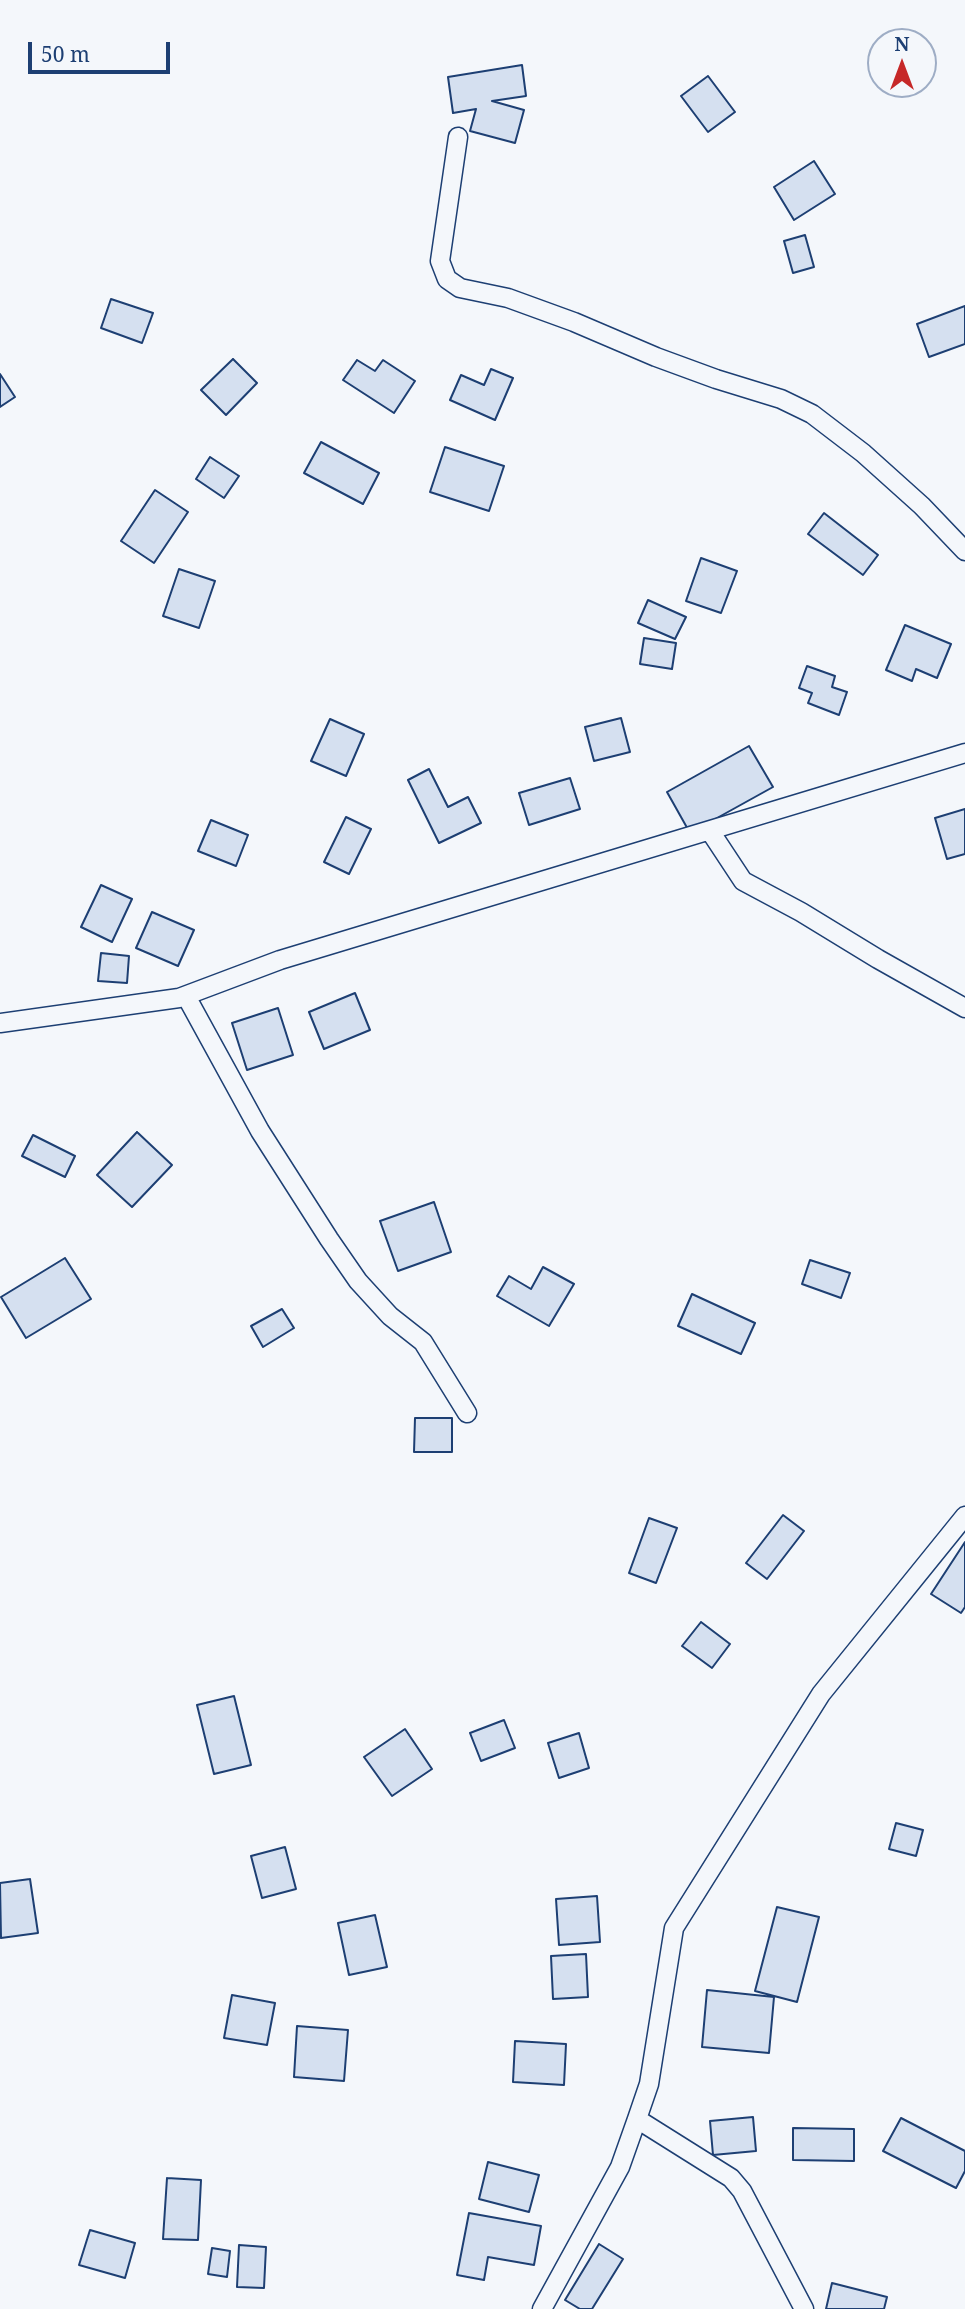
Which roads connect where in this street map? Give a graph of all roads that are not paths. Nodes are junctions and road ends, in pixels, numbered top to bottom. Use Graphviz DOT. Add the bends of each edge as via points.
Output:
graph roads {
  1 [pos="458,137"];
  2 [pos="965,551"];
  3 [pos="965,753"];
  4 [pos="710,831"];
  5 [pos="186,996"];
  6 [pos="965,1008"];
  7 [pos="0,1023"];
  8 [pos="467,1413"];
  9 [pos="965,1516"];
  10 [pos="638,2119"];
  11 [pos="542,2309"];
  12 [pos="804,2309"];
  1 -- 2 [label="street" via="440,261 447,279 460,288 508,298 812,414 863,453"];
  3 -- 4 [label="street"];
  4 -- 5 [label="street" via="280,960"];
  4 -- 6 [label="street" via="743,881"];
  5 -- 7 [label="street"];
  5 -- 8 [label="street" via="260,1130 329,1238 390,1316 423,1342"];
  9 -- 10 [label="street" via="821,1695 674,1928 649,2084"];
  10 -- 11 [label="street" via="621,2167"];
  10 -- 12 [label="street" via="732,2178"];
}
